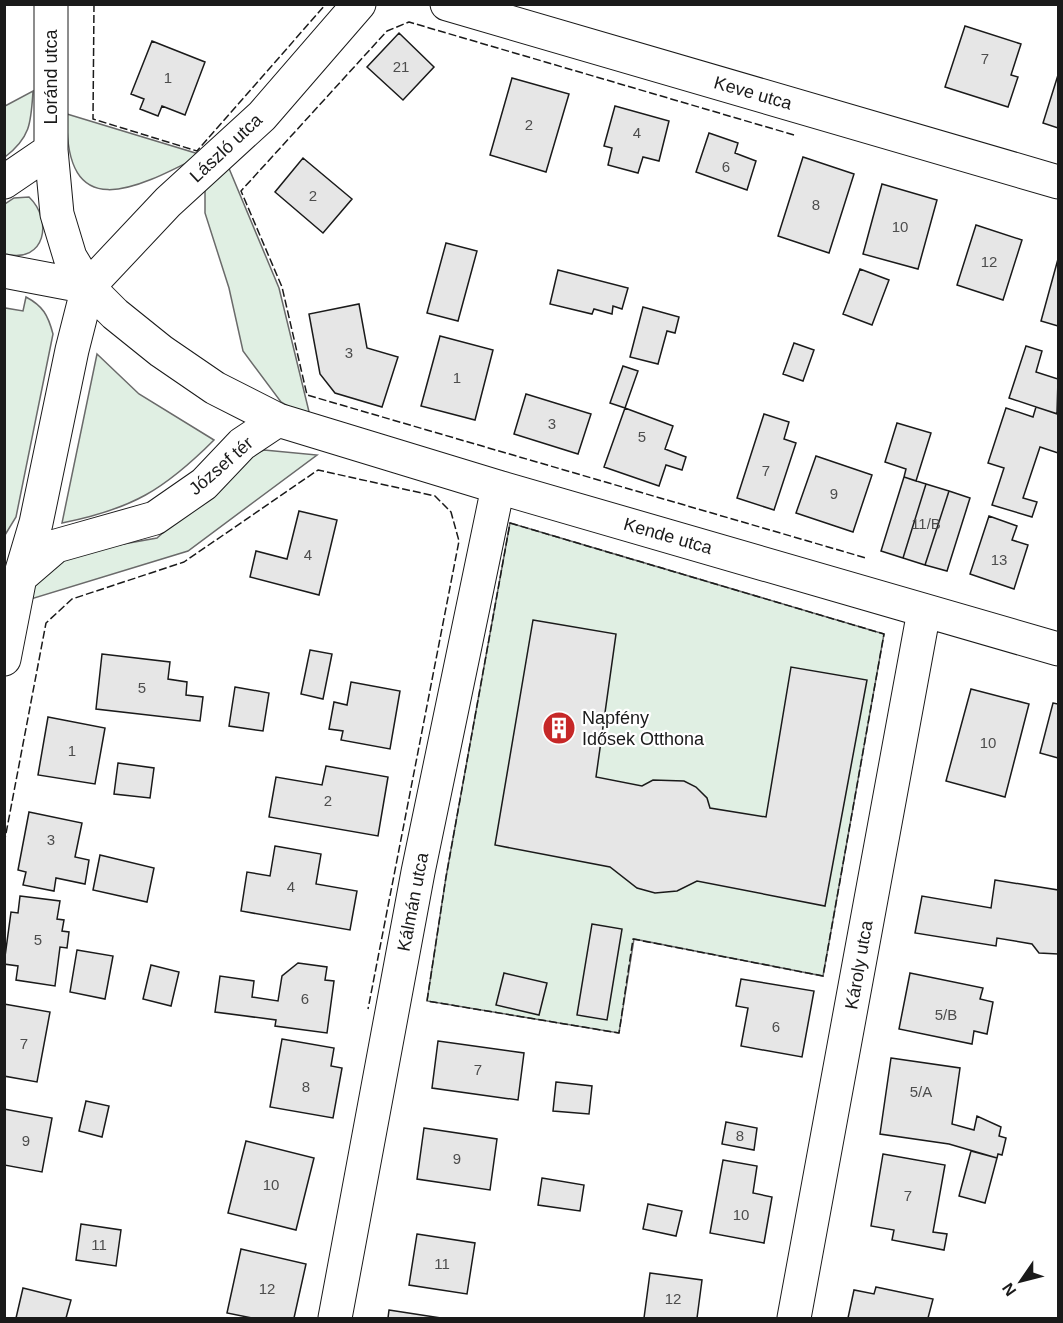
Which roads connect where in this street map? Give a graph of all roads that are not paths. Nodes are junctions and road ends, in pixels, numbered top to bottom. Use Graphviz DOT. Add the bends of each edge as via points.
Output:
graph roads {
  1 [pos="51,4"];
  2 [pos="359,4"];
  3 [pos="447,4"];
  4 [pos="51,150"];
  5 [pos="4,182"];
  6 [pos="1059,182"];
  7 [pos="4,271"];
  8 [pos="88,287"];
  9 [pos="278,420"];
  10 [pos="498,487"];
  11 [pos="12,571"];
  12 [pos="924,611"];
  13 [pos="1059,649"];
  14 [pos="4,658"];
  15 [pos="335,1318"];
  16 [pos="794,1318"];
  1 -- 4 [label="street, Loránd utca"];
  2 -- 8 [label="street, László utca" via="262,117 168,202"];
  3 -- 6 [label="street, Keve utca"];
  4 -- 5 [label="street"];
  4 -- 8 [label="street, József tér" via="57,214 70,257"];
  7 -- 8 [label="street"];
  8 -- 9 [label="street, József tér" via="161,351 215,388"];
  8 -- 11 [label="street" via="36,523"];
  9 -- 10 [label="street, Kende utca"];
  9 -- 11 [label="street, József tér" via="242,444 204,484 155,518 56,546"];
  10 -- 12 [label="street, Kende utca"];
  10 -- 15 [label="street, Kálmán utca" via="432,874"];
  11 -- 14 [label="street"];
  12 -- 13 [label="street, Kende utca"];
  12 -- 16 [label="street, Károly utca"];
}
